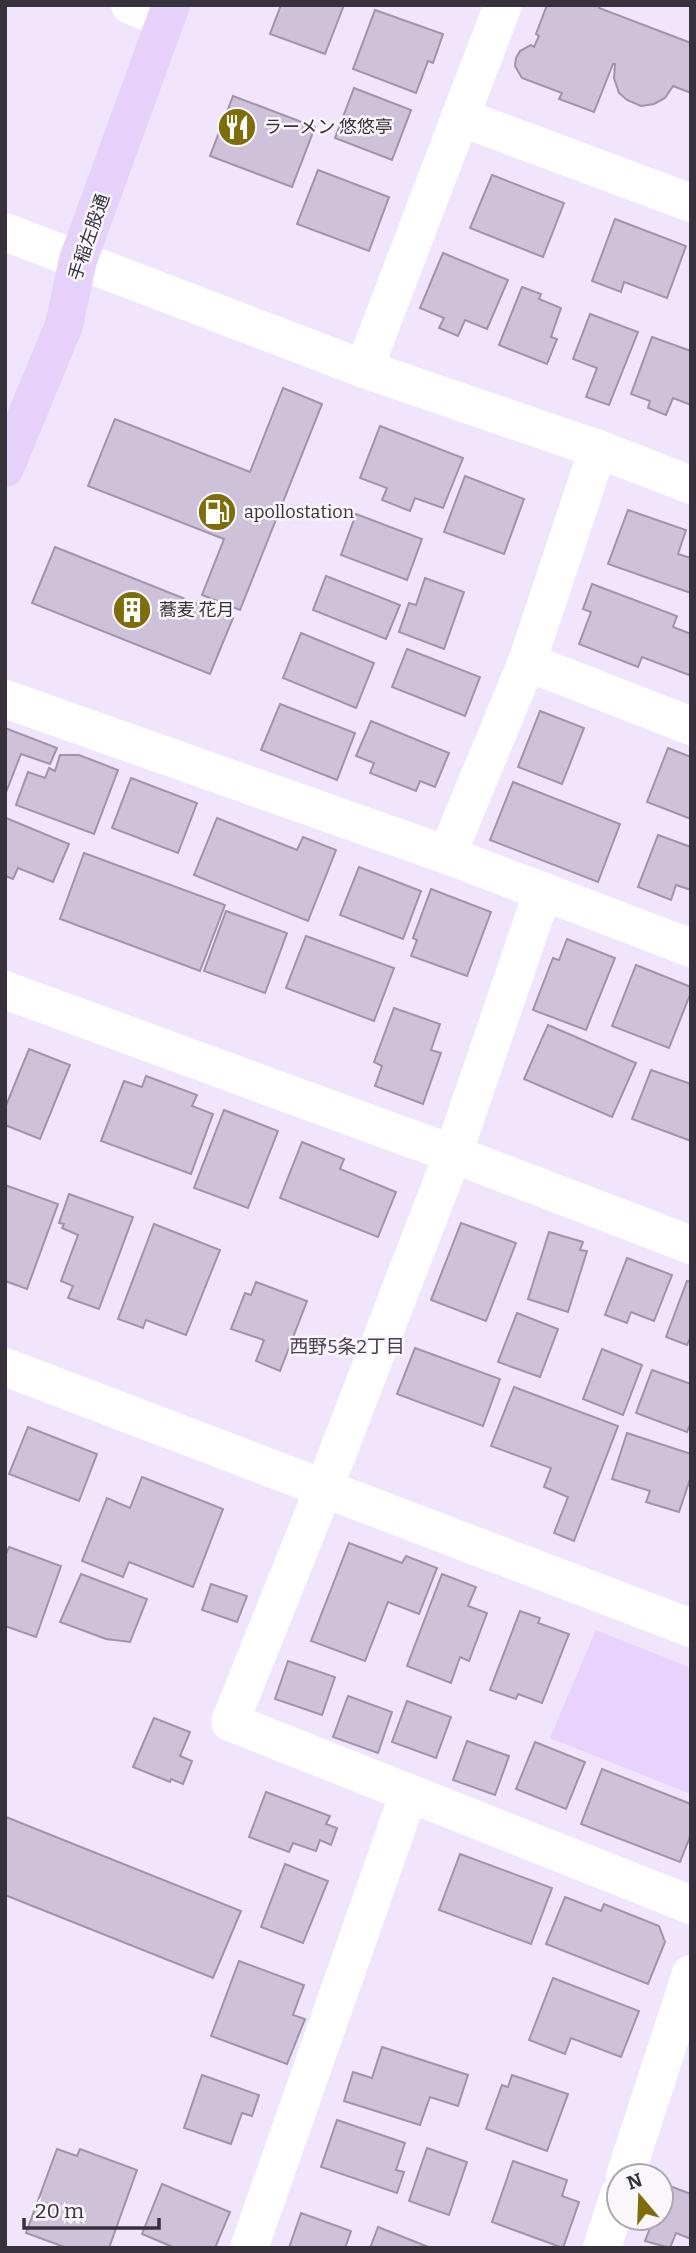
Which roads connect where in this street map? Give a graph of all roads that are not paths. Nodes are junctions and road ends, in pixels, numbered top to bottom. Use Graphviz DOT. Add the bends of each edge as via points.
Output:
graph roads {
  1 [pos="130,5"];
  2 [pos="503,5"];
  3 [pos="169,12"];
  4 [pos="460,117"];
  5 [pos="691,203"];
  6 [pos="5,232"];
  7 [pos="78,260"];
  8 [pos="363,369"];
  9 [pos="598,449"];
  10 [pos="5,468"];
  11 [pos="691,485"];
  12 [pos="527,662"];
  13 [pos="5,699"];
  14 [pos="691,726"];
  15 [pos="447,855"];
  16 [pos="543,891"];
  17 [pos="691,948"];
  18 [pos="5,990"];
  19 [pos="453,1154"];
  20 [pos="691,1245"];
  21 [pos="5,1367"];
  22 [pos="324,1488"];
  23 [pos="691,1628"];
  24 [pos="409,1793"];
  25 [pos="691,1905"];
  26 [pos="691,1974"];
  27 [pos="630,2162"];
  28 [pos="249,2248"];
  1 -- 3 [label="street"];
  2 -- 4 [label="street"];
  3 -- 7 [label="main road, 手稲左股通"];
  4 -- 5 [label="street"];
  4 -- 8 [label="street"];
  6 -- 7 [label="street"];
  7 -- 8 [label="street"];
  7 -- 10 [label="main road, 手稲左股通" via="64,325"];
  8 -- 9 [label="street"];
  9 -- 11 [label="street"];
  9 -- 12 [label="street"];
  12 -- 14 [label="street"];
  12 -- 15 [label="street"];
  13 -- 15 [label="street"];
  15 -- 16 [label="street"];
  16 -- 17 [label="street"];
  16 -- 19 [label="street"];
  18 -- 19 [label="street"];
  19 -- 20 [label="street"];
  19 -- 22 [label="street"];
  21 -- 22 [label="street"];
  22 -- 23 [label="street"];
  22 -- 24 [label="street" via="230,1722"];
  24 -- 25 [label="street"];
  24 -- 28 [label="street"];
  26 -- 27 [label="street"];
}
